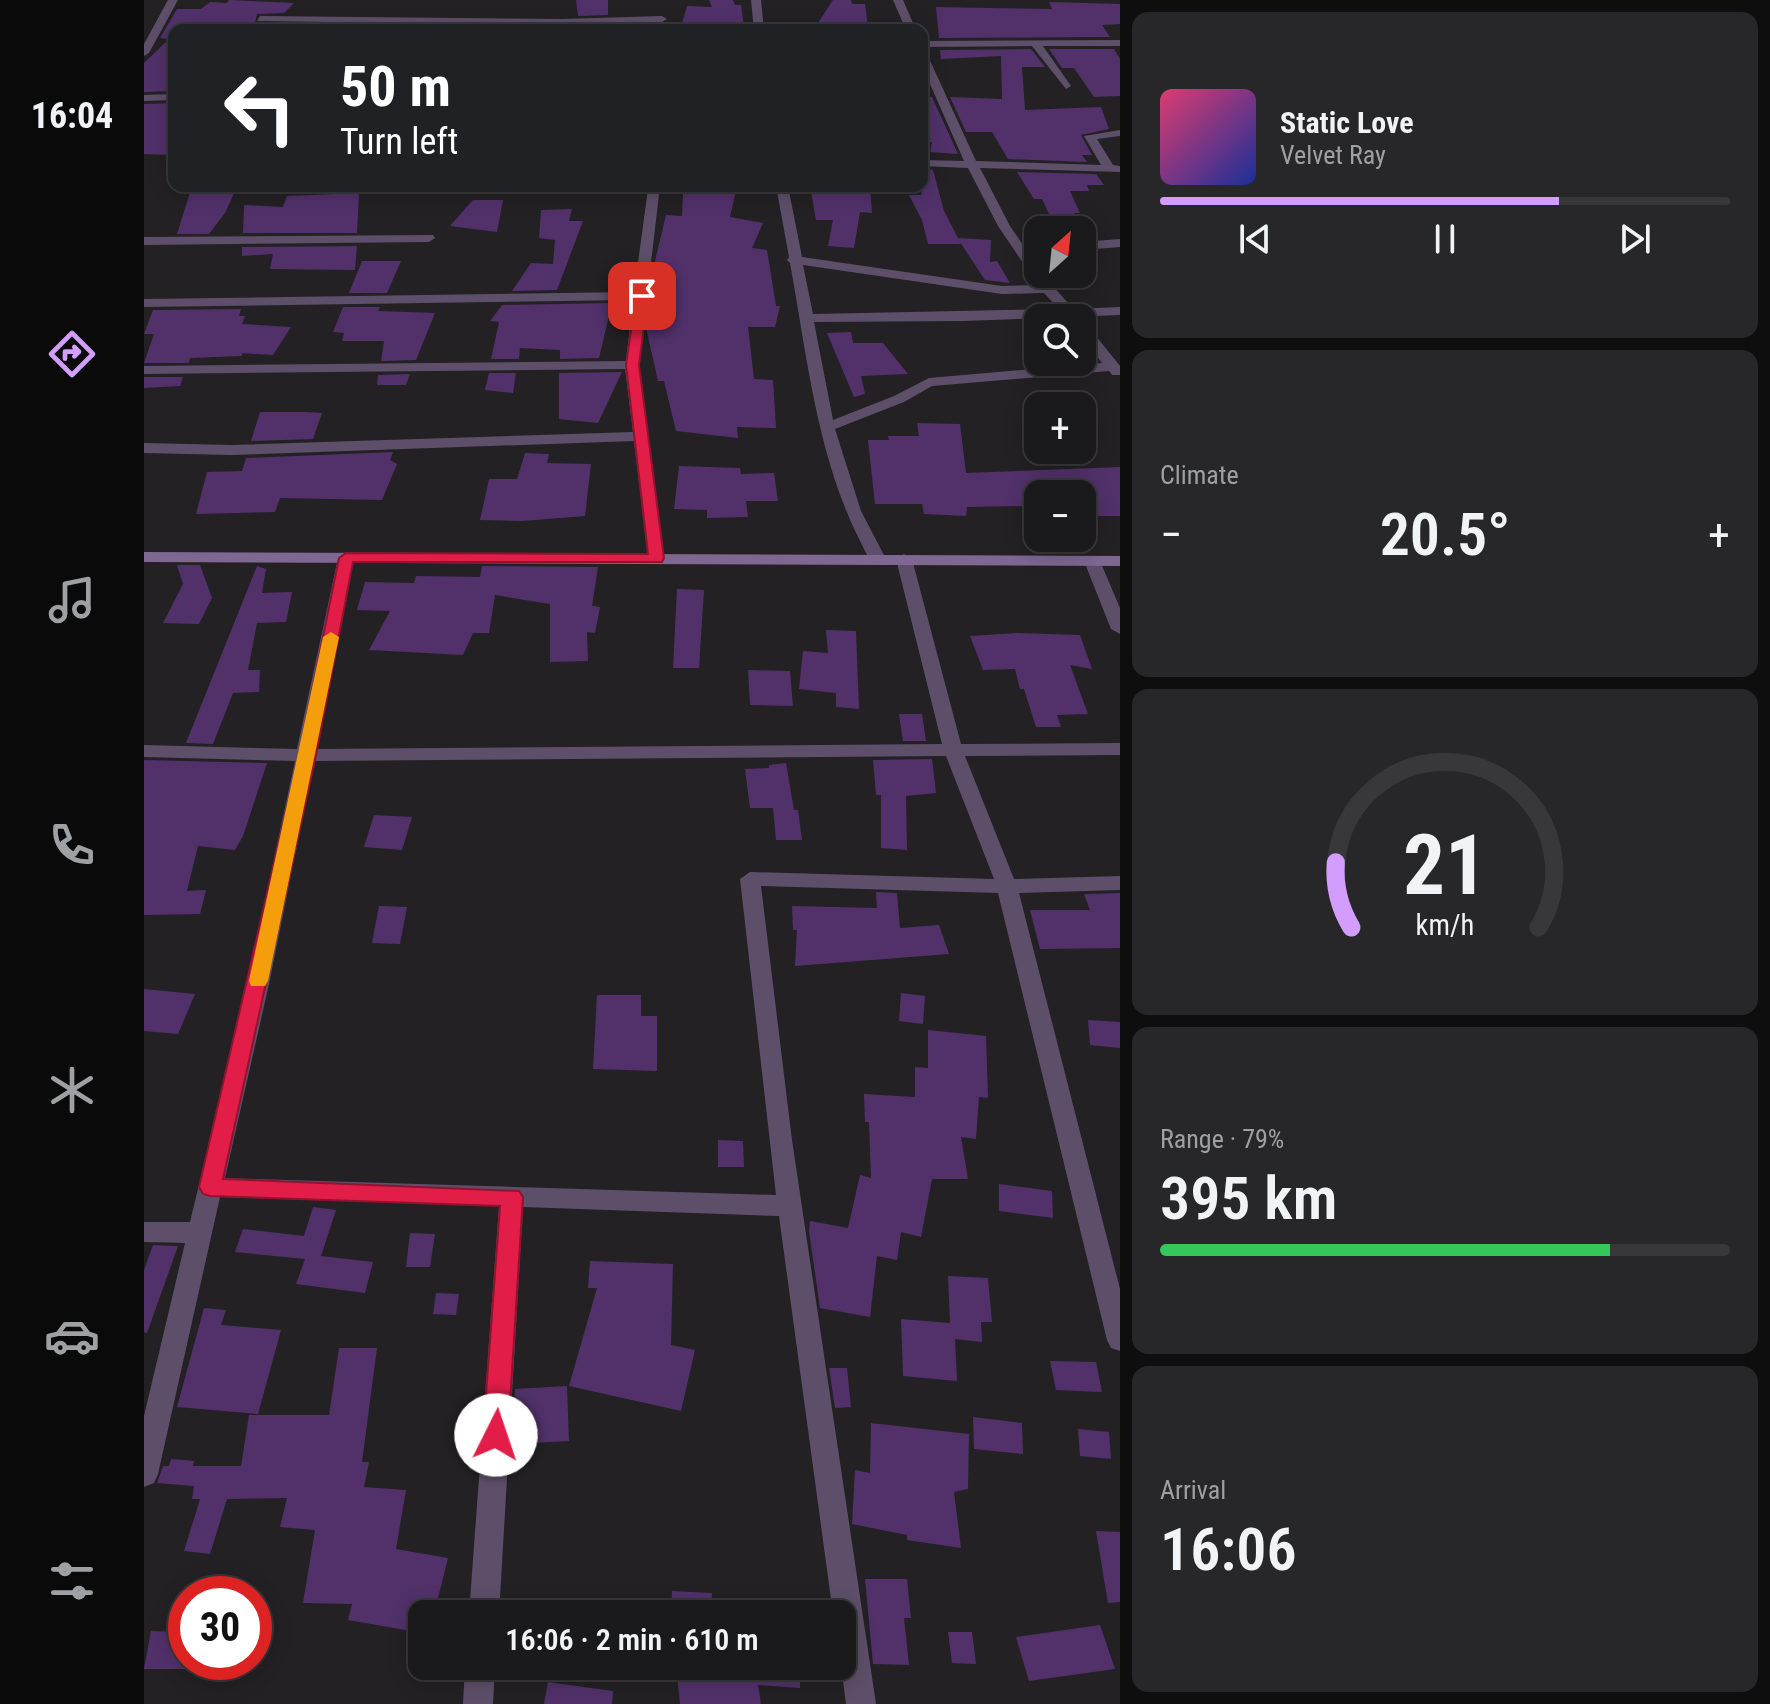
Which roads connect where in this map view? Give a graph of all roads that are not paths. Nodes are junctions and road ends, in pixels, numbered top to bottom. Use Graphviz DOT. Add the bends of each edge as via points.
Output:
graph roads {
  1 [pos="173,0"];
  2 [pos="756,0"];
  3 [pos="898,0"];
  4 [pos="661,19"];
  5 [pos="462,21"];
  6 [pos="257,24"];
  7 [pos="521,24"];
  8 [pos="589,24"];
  9 [pos="758,24"];
  10 [pos="908,24"];
  11 [pos="1035,43"];
  12 [pos="1120,43"];
  13 [pos="928,44"];
  14 [pos="144,53"];
  15 [pos="928,67"];
  16 [pos="1066,86"];
  17 [pos="168,97"];
  18 [pos="144,98"];
  19 [pos="1120,133"];
  20 [pos="928,163"];
  21 [pos="972,164"];
  22 [pos="1114,169"];
  23 [pos="653,192"];
  24 [pos="783,192"];
  25 [pos="429,238"];
  26 [pos="144,241"];
  27 [pos="1024,242"];
  28 [pos="1120,243"];
  29 [pos="1096,245"];
  30 [pos="793,260"];
  31 [pos="1047,289"];
  32 [pos="642,296"];
  33 [pos="145,304"];
  34 [pos="1057,304"];
  35 [pos="1120,311"];
  36 [pos="1096,313"];
  37 [pos="1024,316"];
  38 [pos="807,318"];
  39 [pos="1096,346"];
  40 [pos="632,365"];
  41 [pos="144,370"];
  42 [pos="1116,371"];
  43 [pos="827,427"];
  44 [pos="641,436"];
  45 [pos="144,448"];
  46 [pos="144,557"];
  47 [pos="346,558"];
  48 [pos="656,558"];
  49 [pos="878,559"];
  50 [pos="904,559"];
  51 [pos="1092,561"];
  52 [pos="1120,561"];
  53 [pos="1120,629"];
  54 [pos="953,749"];
  55 [pos="1120,749"];
  56 [pos="144,751"];
  57 [pos="308,755"];
  58 [pos="1120,883"];
  59 [pos="1007,886"];
  60 [pos="210,1187"];
  61 [pos="512,1197"];
  62 [pos="790,1206"];
  63 [pos="144,1232"];
  64 [pos="200,1233"];
  65 [pos="1120,1340"];
  66 [pos="145,1466"];
  67 [pos="485,1600"];
  68 [pos="479,1680"];
  69 [pos="478,1704"];
  70 [pos="861,1704"];
  1 -- 14 [label="street"];
  2 -- 9 [label="street"];
  3 -- 10 [label="street"];
  4 -- 8 [label="street"];
  5 -- 6 [label="street" via="262,14"];
  5 -- 7 [label="street"];
  11 -- 12 [label="street"];
  11 -- 13 [label="street"];
  11 -- 16 [label="street"];
  15 -- 21 [label="street"];
  17 -- 18 [label="street"];
  19 -- 22 [label="street" via="1090,136"];
  20 -- 21 [label="street"];
  21 -- 22 [label="street"];
  21 -- 27 [label="street"];
  23 -- 32 [label="street"];
  24 -- 30 [label="street"];
  25 -- 26 [label="street"];
  28 -- 29 [label="street"];
  30 -- 31 [label="street" via="1002,290"];
  30 -- 38 [label="street"];
  31 -- 34 [label="street"];
  32 -- 33 [label="street"];
  32 -- 40 [label="street"];
  35 -- 36 [label="street"];
  37 -- 38 [label="street"];
  38 -- 43 [label="street"];
  39 -- 42 [label="street"];
  40 -- 41 [label="street"];
  40 -- 44 [label="street"];
  42 -- 43 [label="street" via="929,382"];
  43 -- 49 [label="street" via="853,511"];
  44 -- 45 [label="street" via="232,450"];
  44 -- 48 [label="street"];
  46 -- 47 [label="main road"];
  47 -- 48 [label="main road"];
  47 -- 57 [label="street"];
  48 -- 49 [label="main road"];
  49 -- 50 [label="main road"];
  50 -- 51 [label="main road"];
  50 -- 54 [label="street"];
  51 -- 52 [label="main road"];
  51 -- 53 [label="street"];
  54 -- 55 [label="street"];
  54 -- 57 [label="street"];
  54 -- 59 [label="street"];
  56 -- 57 [label="street"];
  57 -- 60 [label="street"];
  58 -- 59 [label="street"];
  59 -- 62 [label="street" via="750,879"];
  59 -- 65 [label="street"];
  60 -- 61 [label="street"];
  60 -- 64 [label="street"];
  61 -- 62 [label="street"];
  61 -- 67 [label="street"];
  62 -- 70 [label="street"];
  63 -- 64 [label="street"];
  64 -- 66 [label="street"];
  68 -- 69 [label="street"];
}
